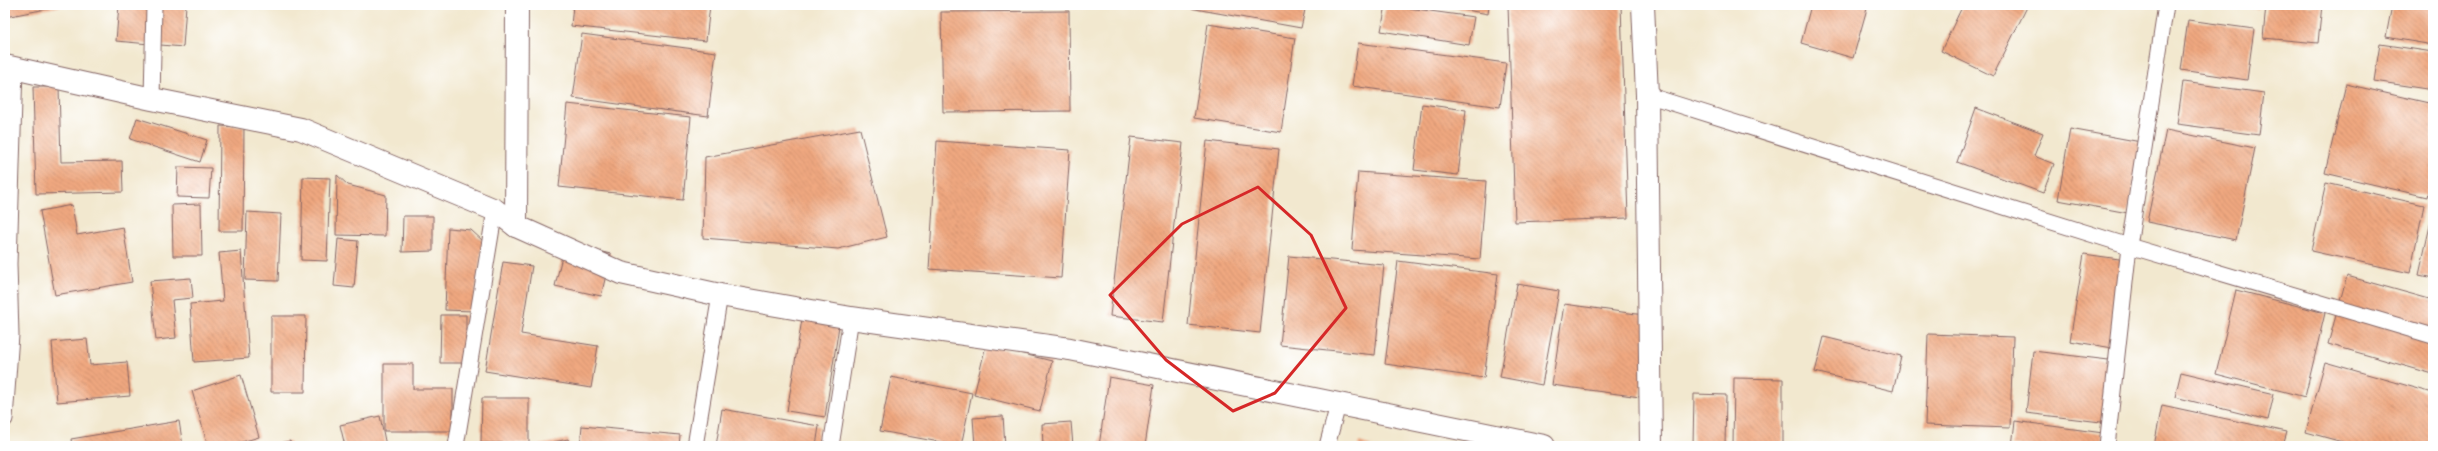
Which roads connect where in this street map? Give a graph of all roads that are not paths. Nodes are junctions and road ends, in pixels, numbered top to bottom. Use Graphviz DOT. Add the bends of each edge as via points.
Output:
graph roads {
  1 [pos="154,5"];
  2 [pos="517,5"];
  3 [pos="1643,5"];
  4 [pos="2166,5"];
  5 [pos="10,66"];
  6 [pos="1647,95"];
  7 [pos="152,99"];
  8 [pos="495,210"];
  9 [pos="516,226"];
  10 [pos="2129,246"];
  11 [pos="720,295"];
  12 [pos="851,318"];
  13 [pos="2433,336"];
  14 [pos="1338,405"];
  15 [pos="5,420"];
  16 [pos="456,446"];
  17 [pos="695,446"];
  18 [pos="831,446"];
  19 [pos="1327,446"];
  20 [pos="1544,446"];
  21 [pos="1651,446"];
  22 [pos="2107,446"];
  1 -- 7 [label="lane"];
  2 -- 9 [label="street"];
  3 -- 6 [label="street"];
  4 -- 10 [label="lane"];
  5 -- 7 [label="street"];
  5 -- 15 [label="lane" via="10,335"];
  6 -- 10 [label="lane"];
  6 -- 21 [label="street"];
  7 -- 8 [label="street" via="301,129"];
  8 -- 9 [label="street"];
  8 -- 16 [label="lane"];
  9 -- 11 [label="street" via="622,272"];
  10 -- 13 [label="lane"];
  10 -- 22 [label="lane"];
  11 -- 12 [label="street"];
  11 -- 17 [label="lane"];
  12 -- 14 [label="street" via="1070,349"];
  12 -- 18 [label="lane"];
  14 -- 19 [label="lane"];
  14 -- 20 [label="street"];
}
